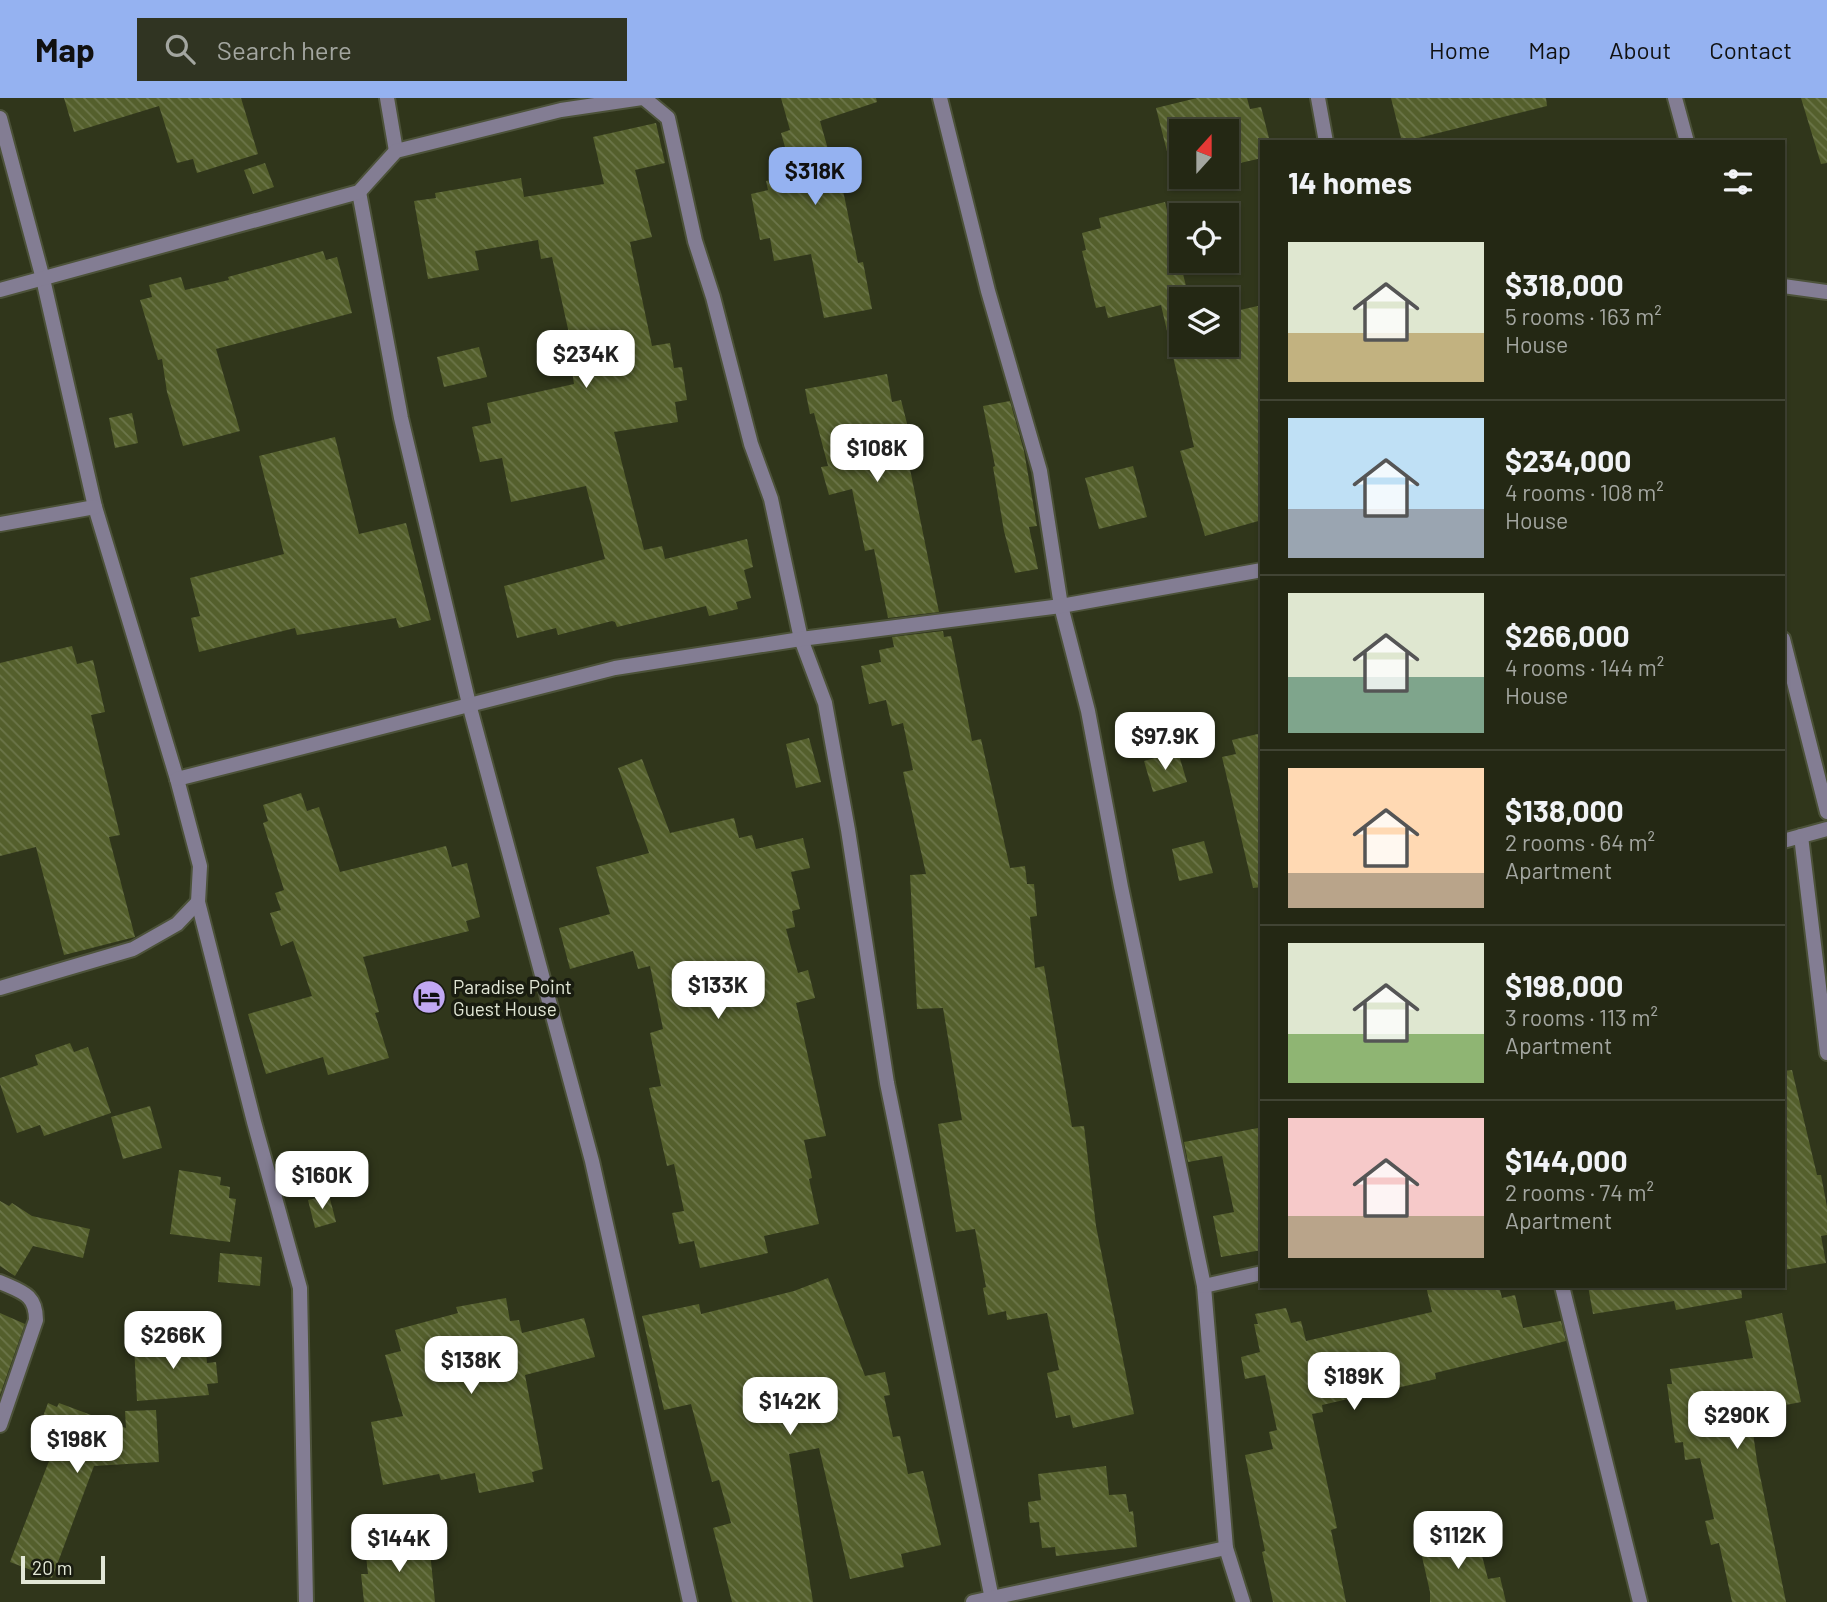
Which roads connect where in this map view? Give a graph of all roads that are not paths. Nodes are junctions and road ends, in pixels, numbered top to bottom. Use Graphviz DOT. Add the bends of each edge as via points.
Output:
graph roads {
  1 [pos="387,98"];
  2 [pos="643,98"];
  3 [pos="940,98"];
  4 [pos="1318,98"];
  5 [pos="1675,98"];
  6 [pos="0,118"];
  7 [pos="1326,140"];
  8 [pos="1686,140"];
  9 [pos="396,151"];
  10 [pos="359,192"];
  11 [pos="43,279"];
  12 [pos="1785,286"];
  13 [pos="0,290"];
  14 [pos="1827,292"];
  15 [pos="94,507"];
  16 [pos="0,524"];
  17 [pos="1260,570"];
  18 [pos="1061,606"];
  19 [pos="801,639"];
  20 [pos="1785,647"];
  21 [pos="470,704"];
  22 [pos="177,779"];
  23 [pos="1827,812"];
  24 [pos="1827,829"];
  25 [pos="1801,836"];
  26 [pos="1785,840"];
  27 [pos="198,902"];
  28 [pos="0,988"];
  29 [pos="1827,1053"];
  30 [pos="1260,1273"];
  31 [pos="0,1282"];
  32 [pos="1204,1286"];
  33 [pos="1562,1288"];
  34 [pos="0,1425"];
  35 [pos="1226,1548"];
  36 [pos="992,1599"];
  37 [pos="306,1602"];
  38 [pos="690,1602"];
  39 [pos="973,1602"];
  40 [pos="1243,1602"];
  41 [pos="1640,1602"];
  1 -- 9 [label="street"];
  2 -- 9 [label="street" via="561,110"];
  2 -- 19 [label="street" via="668,118 695,242 751,444 771,499"];
  3 -- 18 [label="street" via="988,291 1040,471"];
  4 -- 7 [label="street"];
  5 -- 8 [label="street"];
  6 -- 11 [label="street"];
  9 -- 10 [label="street"];
  10 -- 11 [label="street"];
  10 -- 21 [label="street" via="401,418"];
  11 -- 13 [label="street"];
  11 -- 15 [label="street"];
  12 -- 14 [label="street"];
  15 -- 16 [label="street"];
  15 -- 22 [label="street"];
  17 -- 18 [label="street"];
  18 -- 19 [label="street"];
  18 -- 32 [label="street" via="1088,711"];
  19 -- 21 [label="street" via="615,668"];
  19 -- 36 [label="street" via="825,703 887,1083"];
  20 -- 23 [label="street"];
  21 -- 22 [label="street"];
  21 -- 38 [label="street" via="592,1161"];
  22 -- 27 [label="street" via="200,866"];
  24 -- 25 [label="street"];
  25 -- 26 [label="street"];
  25 -- 29 [label="street"];
  27 -- 28 [label="street" via="177,924 133,949"];
  27 -- 37 [label="street" via="300,1288"];
  30 -- 32 [label="street"];
  31 -- 34 [label="street" via="31,1298 36,1307 36,1321"];
  32 -- 35 [label="street"];
  33 -- 41 [label="street"];
  35 -- 36 [label="street"];
  35 -- 40 [label="street"];
  36 -- 39 [label="street"];
}
